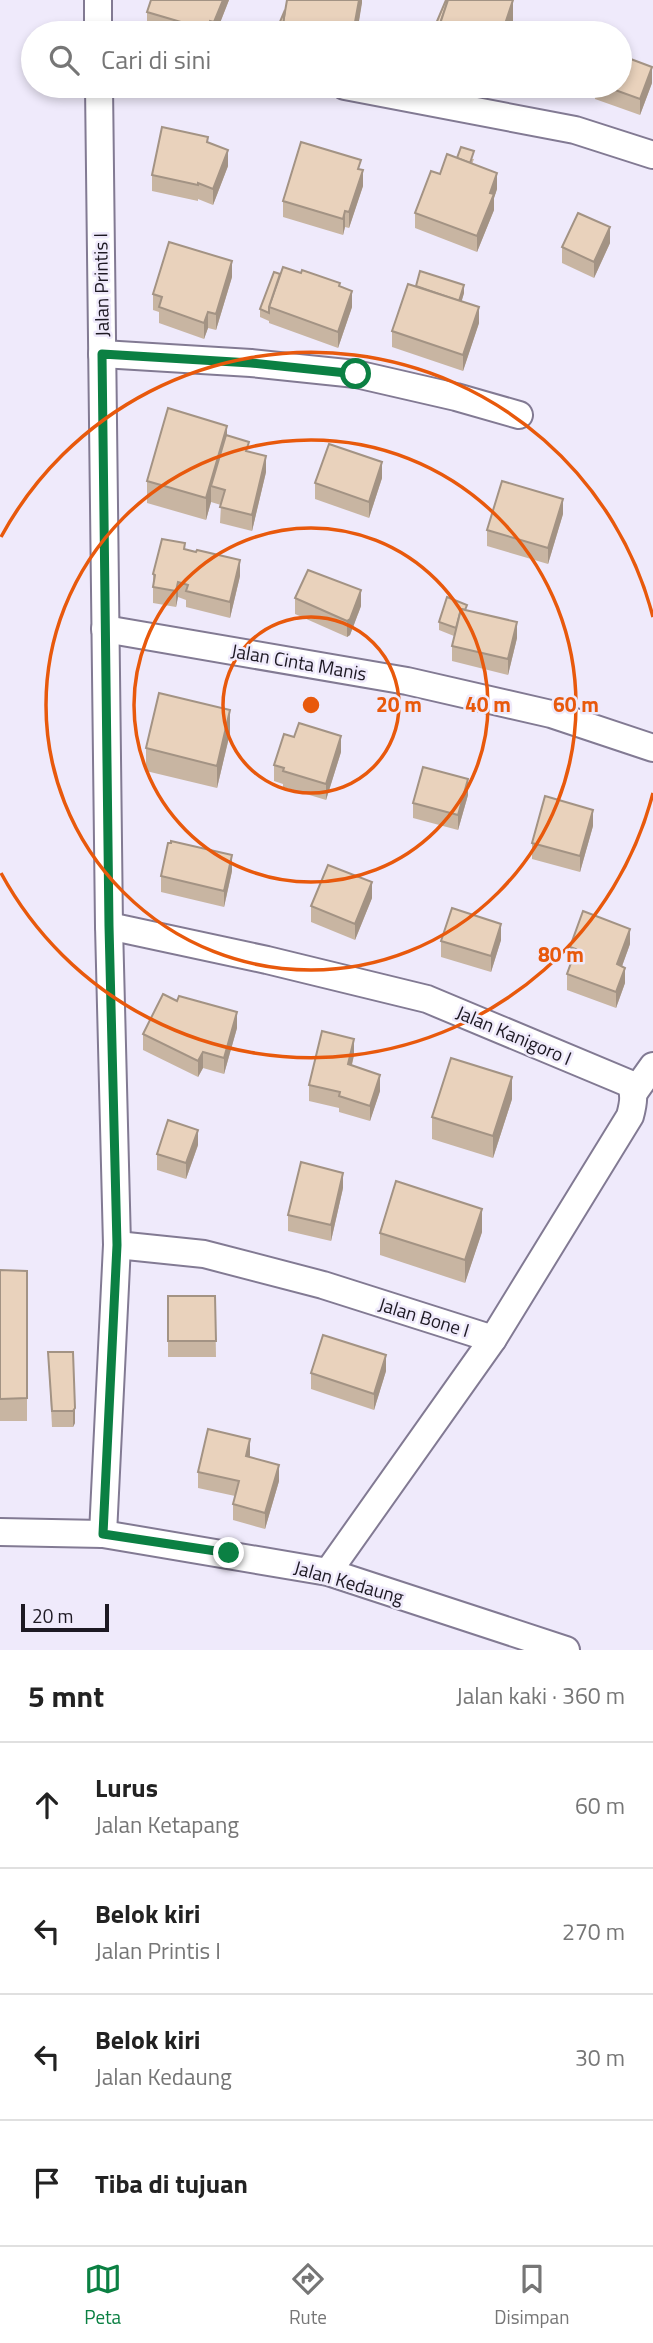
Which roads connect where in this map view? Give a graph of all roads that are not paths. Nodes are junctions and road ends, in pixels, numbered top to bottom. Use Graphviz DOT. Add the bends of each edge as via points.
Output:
graph roads {
  1 [pos="97,0"];
  2 [pos="98,21"];
  3 [pos="99,98"];
  4 [pos="408,98"];
  5 [pos="653,155"];
  6 [pos="102,354"];
  7 [pos="519,415"];
  8 [pos="105,629"];
  9 [pos="653,748"];
  10 [pos="109,926"];
  11 [pos="653,1066"];
  12 [pos="633,1094"];
  13 [pos="117,1245"];
  14 [pos="493,1339"];
  15 [pos="0,1532"];
  16 [pos="103,1534"];
  17 [pos="328,1572"];
  18 [pos="566,1650"];
  1 -- 2 [label="street"];
  3 -- 6 [label="street, Jalan Printis I"];
  4 -- 5 [label="street" via="575,130"];
  6 -- 7 [label="street" via="356,374"];
  6 -- 8 [label="street, Jalan Printis I"];
  8 -- 9 [label="street, Jalan Cinta Manis" via="407,681 551,714"];
  8 -- 10 [label="street, Jalan Printis I"];
  10 -- 12 [label="street, Jalan Kanigoro I" via="427,999 628,1083"];
  10 -- 13 [label="street, Jalan Printis I"];
  11 -- 12 [label="street"];
  12 -- 14 [label="street" via="630,1116"];
  13 -- 14 [label="street, Jalan Bone I" via="204,1254 323,1285"];
  13 -- 16 [label="street, Jalan Printis I"];
  14 -- 17 [label="street, Jalan Bone I"];
  15 -- 16 [label="street, Jalan Kedaung"];
  16 -- 17 [label="street, Jalan Kedaung"];
  17 -- 18 [label="street, Jalan Kedaung"];
}
